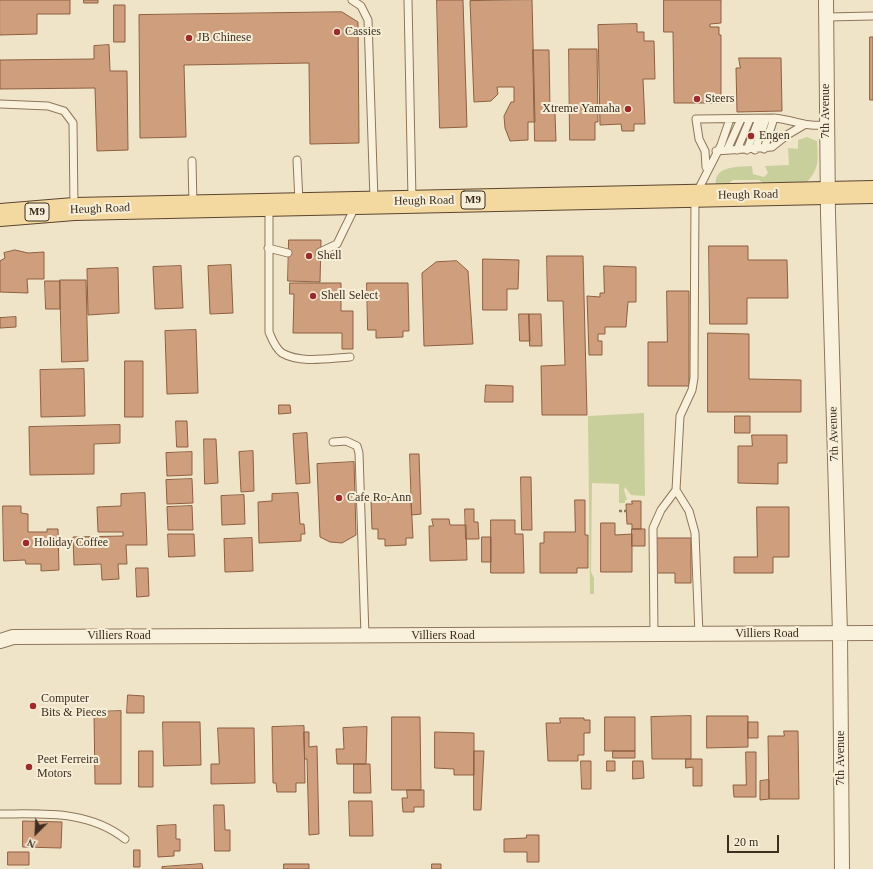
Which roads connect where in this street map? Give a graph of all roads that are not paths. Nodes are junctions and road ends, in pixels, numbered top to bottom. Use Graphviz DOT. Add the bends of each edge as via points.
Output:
graph roads {
  1 [pos="352,0"];
  2 [pos="408,0"];
  3 [pos="826,0"];
  4 [pos="873,16"];
  5 [pos="826,17"];
  6 [pos="0,104"];
  7 [pos="774,118"];
  8 [pos="730,119"];
  9 [pos="741,119"];
  10 [pos="750,119"];
  11 [pos="763,119"];
  12 [pos="826,124"];
  13 [pos="804,125"];
  14 [pos="764,149"];
  15 [pos="716,150"];
  16 [pos="727,150"];
  17 [pos="737,150"];
  18 [pos="747,150"];
  19 [pos="755,150"];
  20 [pos="297,160"];
  21 [pos="192,161"];
  22 [pos="706,171"];
  23 [pos="873,192"];
  24 [pos="827,193"];
  25 [pos="695,196"];
  26 [pos="412,202"];
  27 [pos="366,203"];
  28 [pos="299,204"];
  29 [pos="269,205"];
  30 [pos="193,207"];
  31 [pos="74,209"];
  32 [pos="0,215"];
  33 [pos="268,248"];
  34 [pos="288,252"];
  35 [pos="320,252"];
  36 [pos="350,357"];
  37 [pos="333,442"];
  38 [pos="676,490"];
  39 [pos="0,632"];
  40 [pos="873,633"];
  41 [pos="840,634"];
  42 [pos="654,635"];
  43 [pos="698,635"];
  44 [pos="13,636"];
  45 [pos="365,636"];
  46 [pos="0,641"];
  47 [pos="0,814"];
  48 [pos="125,839"];
  49 [pos="842,869"];
  1 -- 27 [label="lane" via="361,6 368,20"];
  2 -- 26 [label="lane"];
  3 -- 5 [label="street, 7th Avenue"];
  4 -- 5 [label="lane"];
  5 -- 12 [label="street, 7th Avenue"];
  6 -- 31 [label="lane" via="48,106 64,111 73,123"];
  7 -- 11 [label="lane"];
  7 -- 13 [label="lane"];
  7 -- 14 [label="lane"];
  8 -- 9 [label="lane"];
  8 -- 15 [label="lane" via="721,145"];
  8 -- 22 [label="lane" via="696,119 699,139 705,151"];
  9 -- 10 [label="lane"];
  9 -- 16 [label="lane"];
  10 -- 11 [label="lane"];
  10 -- 17 [label="lane"];
  11 -- 18 [label="lane"];
  11 -- 19 [label="lane"];
  12 -- 13 [label="lane"];
  12 -- 24 [label="street, 7th Avenue"];
  13 -- 14 [label="lane" via="777,144"];
  14 -- 19 [label="lane"];
  15 -- 16 [label="lane"];
  15 -- 22 [label="lane"];
  16 -- 17 [label="lane"];
  17 -- 18 [label="lane"];
  18 -- 19 [label="lane"];
  20 -- 28 [label="lane"];
  21 -- 30 [label="lane"];
  22 -- 25 [label="lane"];
  23 -- 24 [label="main road, Heugh Road / M9"];
  24 -- 25 [label="main road, Heugh Road / M9"];
  24 -- 41 [label="street, 7th Avenue"];
  25 -- 26 [label="main road, Heugh Road / M9"];
  25 -- 38 [label="lane" via="694,378 692,390 680,416"];
  26 -- 27 [label="main road, Heugh Road / M9"];
  27 -- 28 [label="main road, Heugh Road / M9"];
  27 -- 35 [label="lane" via="336,244"];
  28 -- 29 [label="main road, Heugh Road / M9"];
  29 -- 30 [label="main road, Heugh Road / M9"];
  29 -- 33 [label="lane"];
  30 -- 31 [label="main road, Heugh Road / M9"];
  31 -- 32 [label="main road, Heugh Road / M9"];
  33 -- 34 [label="lane"];
  33 -- 36 [label="lane" via="269,332 273,342 281,352 302,358"];
  37 -- 45 [label="lane" via="351,442 358,446"];
  38 -- 42 [label="lane" via="661,510 653,528"];
  38 -- 43 [label="lane" via="689,511 695,533"];
  39 -- 44 [label="street, Villiers Road"];
  40 -- 41 [label="street, Villiers Road"];
  41 -- 43 [label="street, Villiers Road"];
  41 -- 49 [label="street, 7th Avenue"];
  42 -- 43 [label="street, Villiers Road"];
  42 -- 45 [label="street, Villiers Road"];
  44 -- 45 [label="street, Villiers Road"];
  44 -- 46 [label="street, Villiers Road"];
  47 -- 48 [label="lane" via="76,816 100,823"];
}
